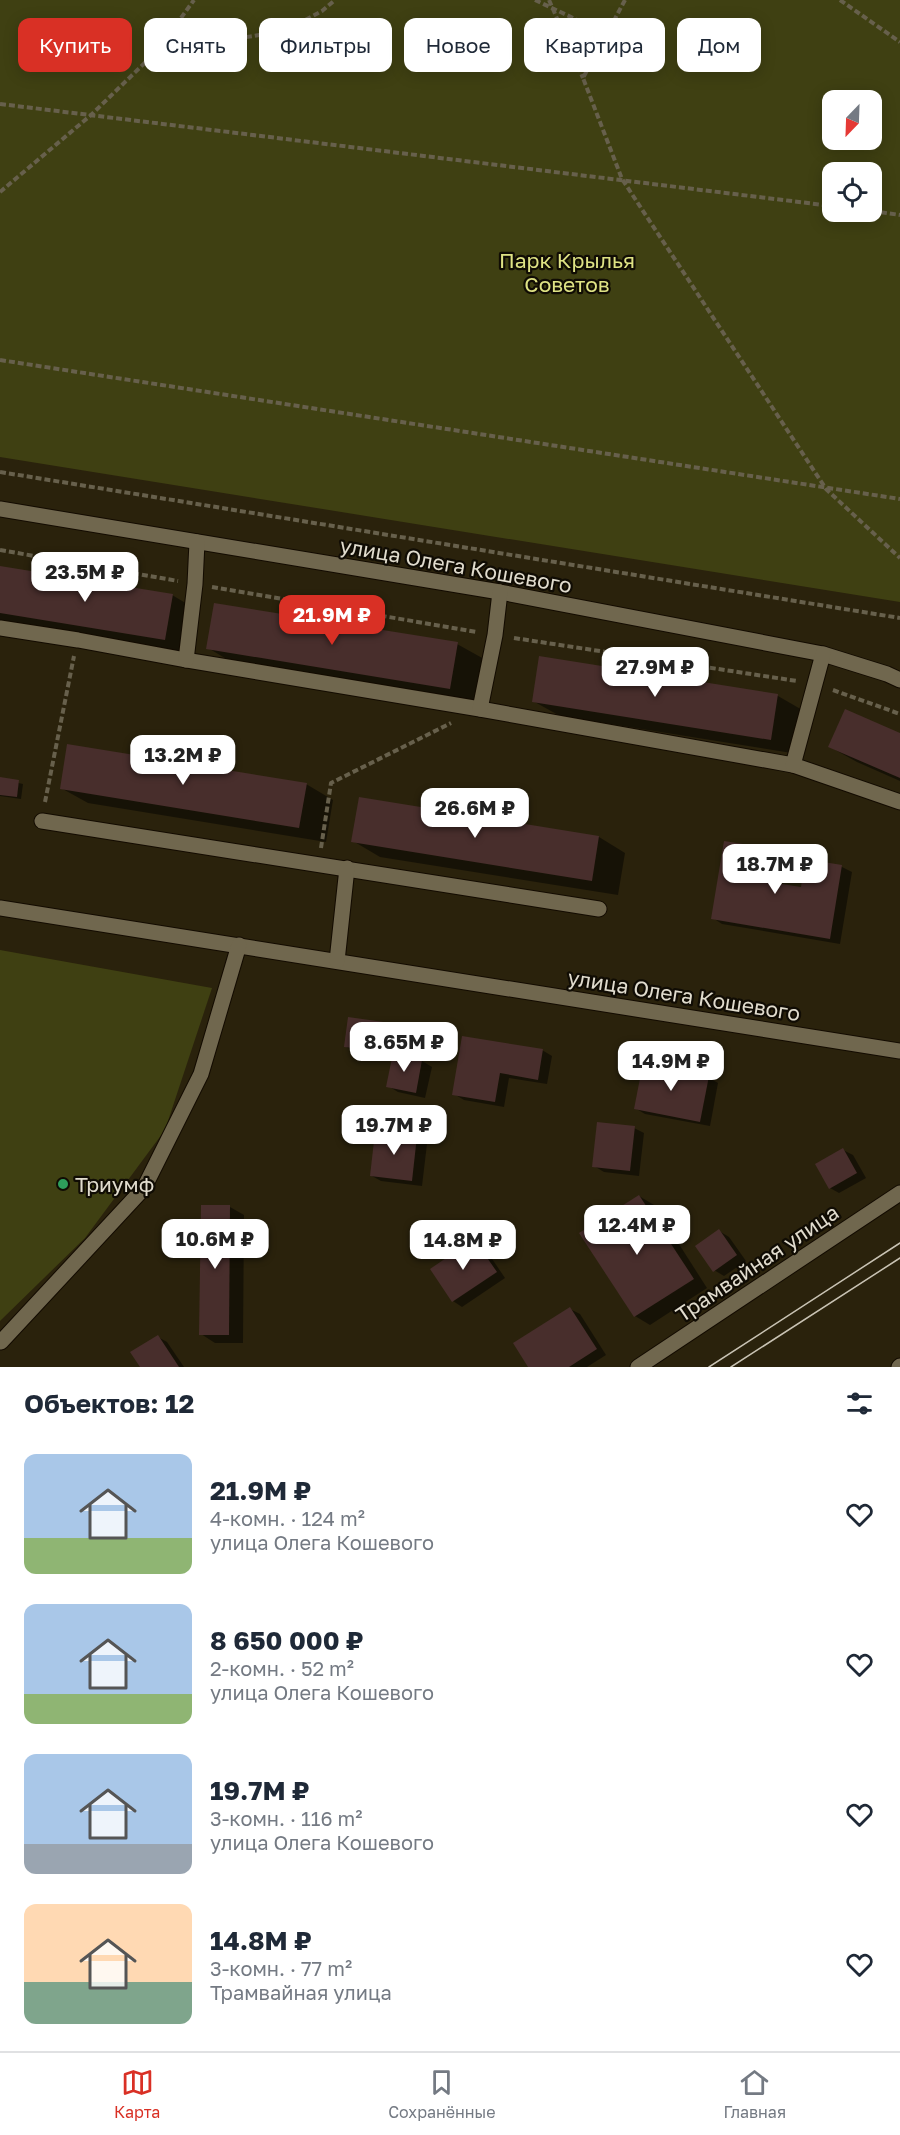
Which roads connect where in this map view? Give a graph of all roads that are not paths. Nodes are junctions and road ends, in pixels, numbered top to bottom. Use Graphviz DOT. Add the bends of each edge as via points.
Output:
graph roads {
  1 [pos="0,509"];
  2 [pos="197,542"];
  3 [pos="500,592"];
  4 [pos="0,628"];
  5 [pos="823,654"];
  6 [pos="186,660"];
  7 [pos="900,680"];
  8 [pos="480,709"];
  9 [pos="793,765"];
  10 [pos="900,802"];
  11 [pos="42,821"];
  12 [pos="347,868"];
  13 [pos="0,908"];
  14 [pos="599,909"];
  15 [pos="239,945"];
  16 [pos="337,961"];
  17 [pos="900,1051"];
  18 [pos="900,1193"];
  19 [pos="1,1342"];
  20 [pos="638,1367"];
  1 -- 2 [label="street, улица Олега Кошевого"];
  2 -- 3 [label="street, улица Олега Кошевого"];
  2 -- 6 [label="street"];
  3 -- 5 [label="street, улица Олега Кошевого"];
  3 -- 8 [label="street"];
  4 -- 6 [label="street"];
  5 -- 7 [label="street, улица Олега Кошевого"];
  5 -- 9 [label="street"];
  6 -- 8 [label="street"];
  8 -- 9 [label="street"];
  9 -- 10 [label="street"];
  11 -- 12 [label="street"];
  12 -- 14 [label="street"];
  12 -- 16 [label="street"];
  13 -- 15 [label="street, улица Олега Кошевого"];
  15 -- 16 [label="street, улица Олега Кошевого"];
  15 -- 19 [label="street" via="201,1074 144,1188"];
  16 -- 17 [label="street, улица Олега Кошевого"];
  18 -- 20 [label="street, Трамвайная улица"];
}
